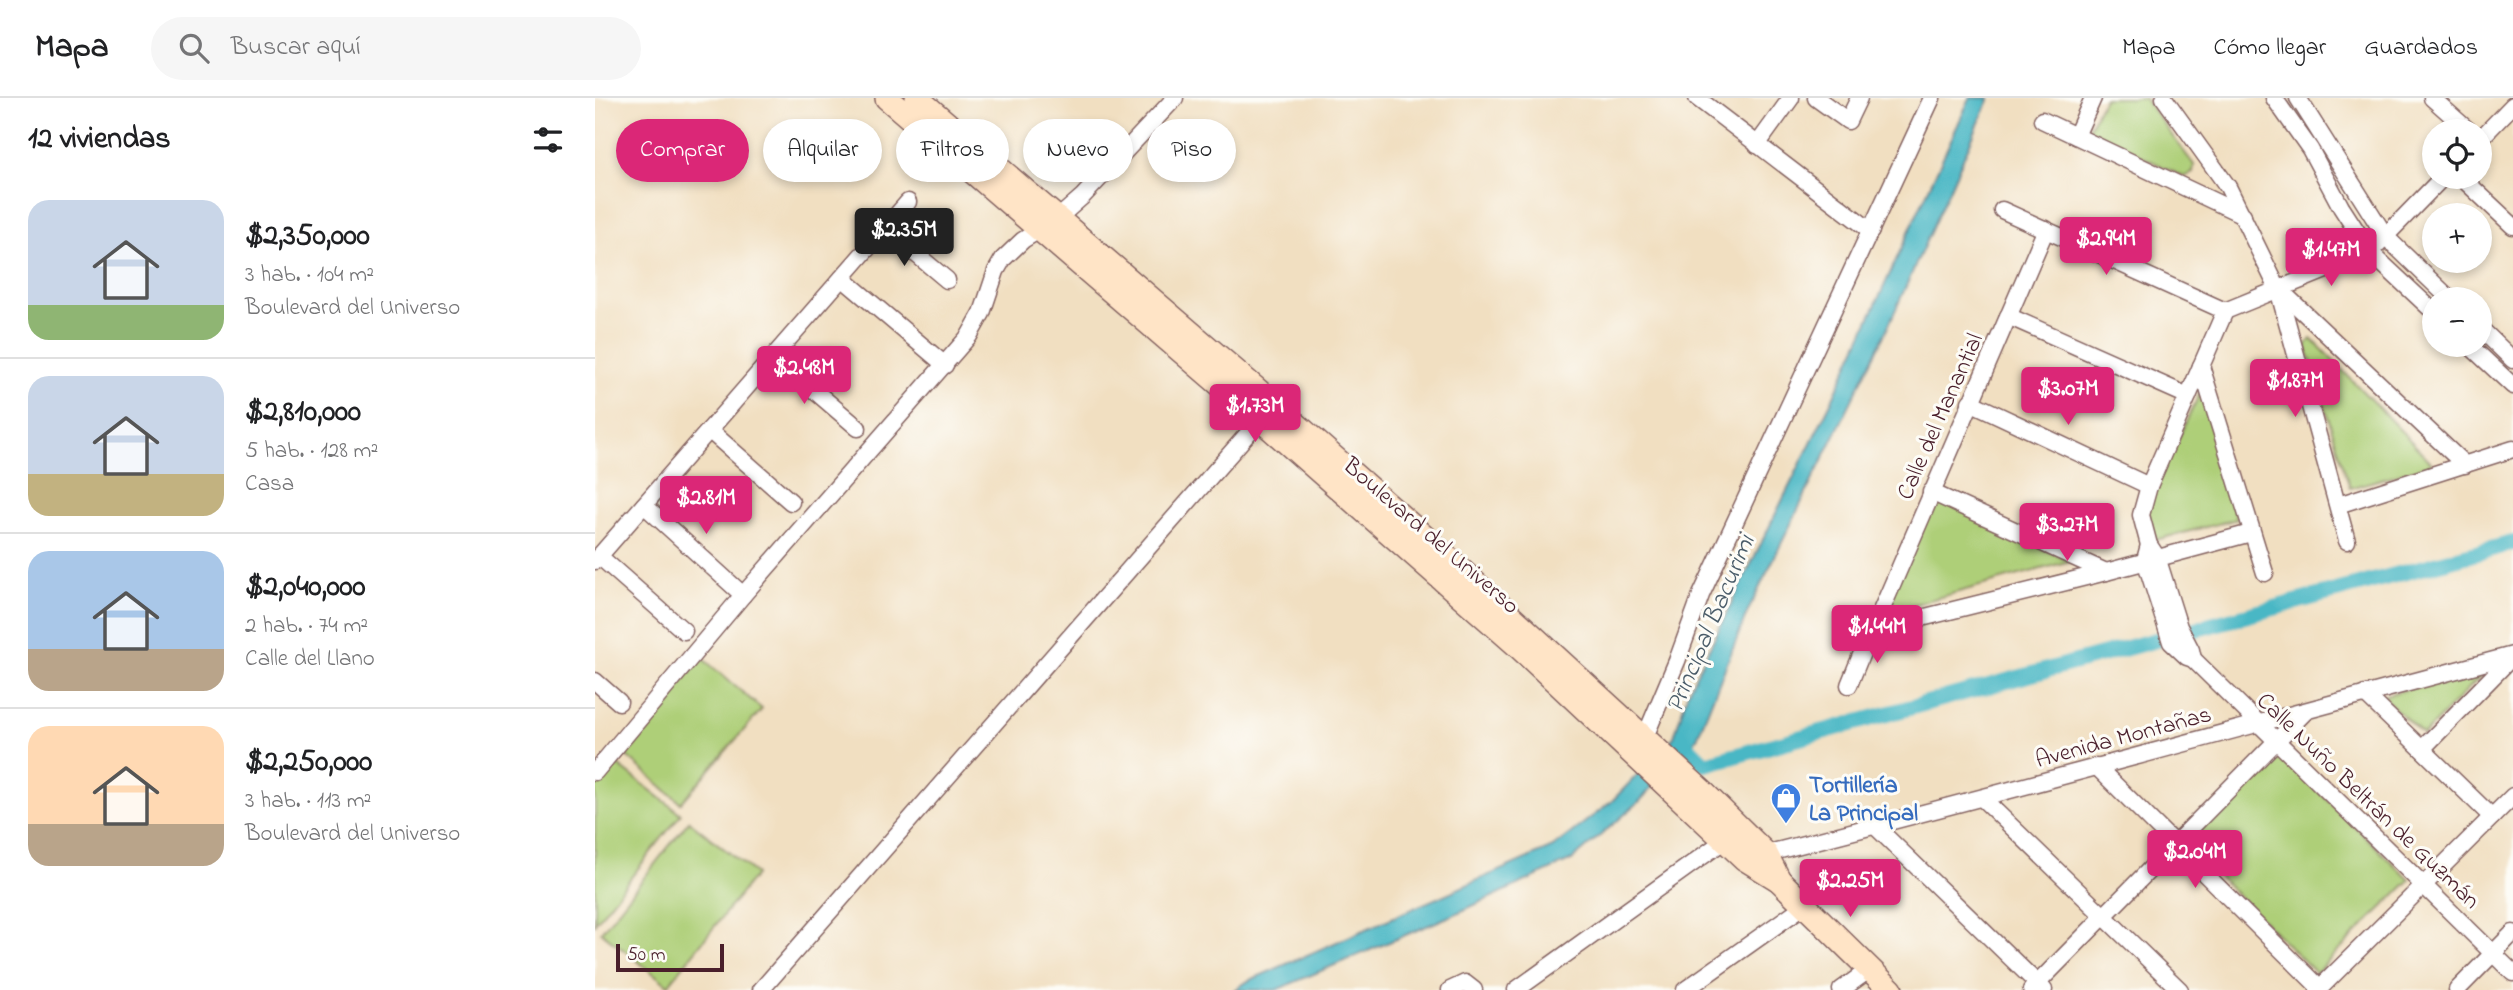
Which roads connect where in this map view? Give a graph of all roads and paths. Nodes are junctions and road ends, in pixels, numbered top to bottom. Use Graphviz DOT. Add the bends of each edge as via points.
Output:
graph roads {
  1 [pos="887,98"];
  2 [pos="918,98"];
  3 [pos="1175,98"];
  4 [pos="1697,98"];
  5 [pos="1791,98"];
  6 [pos="1816,98"];
  7 [pos="1859,98"];
  8 [pos="1932,98"];
  9 [pos="2093,98"];
  10 [pos="2164,98"];
  11 [pos="2274,98"];
  12 [pos="2298,98"];
  13 [pos="2432,98"];
  14 [pos="2513,105"];
  15 [pos="2456,119"];
  16 [pos="2042,120"];
  17 [pos="2492,127"];
  18 [pos="2076,136"];
  19 [pos="1757,145"];
  20 [pos="2432,189"];
  21 [pos="2474,189"];
  22 [pos="908,202"];
  23 [pos="2002,210"];
  24 [pos="2243,215"];
  25 [pos="1048,224"];
  26 [pos="2513,226"];
  27 [pos="885,228"];
  28 [pos="2046,229"];
  29 [pos="1871,231"];
  30 [pos="2386,237"];
  31 [pos="2371,252"];
  32 [pos="842,278"];
  33 [pos="947,280"];
  34 [pos="2438,287"];
  35 [pos="2278,289"];
  36 [pos="2422,301"];
  37 [pos="2225,311"];
  38 [pos="2008,316"];
  39 [pos="2492,340"];
  40 [pos="774,356"];
  41 [pos="2482,357"];
  42 [pos="2513,360"];
  43 [pos="945,365"];
  44 [pos="2201,366"];
  45 [pos="2513,386"];
  46 [pos="2188,396"];
  47 [pos="1970,402"];
  48 [pos="1267,412"];
  49 [pos="858,428"];
  50 [pos="709,430"];
  51 [pos="2513,449"];
  52 [pos="2465,465"];
  53 [pos="2149,486"];
  54 [pos="1931,492"];
  55 [pos="791,502"];
  56 [pos="644,505"];
  57 [pos="2339,505"];
  58 [pos="2251,533"];
  59 [pos="2347,541"];
  60 [pos="2150,554"];
  61 [pos="597,559"];
  62 [pos="2106,572"];
  63 [pos="2265,573"];
  64 [pos="743,595"];
  65 [pos="1876,625"];
  66 [pos="684,631"];
  67 [pos="2513,656"];
  68 [pos="595,681"];
  69 [pos="1849,685"];
  70 [pos="2365,694"];
  71 [pos="619,702"];
  72 [pos="2306,710"];
  73 [pos="2257,723"];
  74 [pos="2276,741"];
  75 [pos="2422,749"];
  76 [pos="1649,750"];
  77 [pos="2096,766"];
  78 [pos="595,772"];
  79 [pos="1689,792"];
  80 [pos="2513,796"];
  81 [pos="1983,799"];
  82 [pos="2492,817"];
  83 [pos="1874,825"];
  84 [pos="1725,840"];
  85 [pos="2174,844"];
  86 [pos="1756,856"];
  87 [pos="2424,885"];
  88 [pos="1805,905"];
  89 [pos="2104,916"];
  90 [pos="2513,933"];
  91 [pos="2493,953"];
  92 [pos="1870,969"];
  93 [pos="2513,973"];
  94 [pos="2037,988"];
  95 [pos="2319,989"];
  96 [pos="761,990"];
  97 [pos="1515,990"];
  98 [pos="1685,990"];
  99 [pos="1841,990"];
  100 [pos="1891,990"];
  101 [pos="2180,990"];
  102 [pos="2457,990"];
  1 -- 25 [label="street, Boulevard del Universo"];
  2 -- 25 [label="street, Boulevard del Universo"];
  3 -- 25 [label="street" via="1083,196"];
  4 -- 19 [label="street"];
  5 -- 19 [label="street"];
  6 -- 7 [label="street" via="1848,121"];
  8 -- 29 [label="street"];
  9 -- 18 [label="street"];
  10 -- 24 [label="street"];
  11 -- 31 [label="street"];
  12 -- 30 [label="street"];
  13 -- 15 [label="street"];
  14 -- 17 [label="street"];
  16 -- 18 [label="street"];
  18 -- 24 [label="street"];
  19 -- 29 [label="street"];
  20 -- 30 [label="street"];
  21 -- 26 [label="street"];
  22 -- 27 [label="street"];
  23 -- 28 [label="street"];
  24 -- 35 [label="street"];
  25 -- 43 [label="street" via="1003,259 977,323"];
  25 -- 48 [label="street, Boulevard del Universo"];
  27 -- 32 [label="street"];
  27 -- 33 [label="street"];
  28 -- 37 [label="street"];
  28 -- 38 [label="street, Calle del Manantial"];
  29 -- 76 [label="street" via="1701,594"];
  30 -- 31 [label="street"];
  30 -- 34 [label="street"];
  31 -- 35 [label="street"];
  31 -- 36 [label="street"];
  32 -- 40 [label="street"];
  32 -- 43 [label="street"];
  35 -- 37 [label="street"];
  35 -- 52 [label="street"];
  35 -- 57 [label="street"];
  37 -- 44 [label="street, Calle Nuño Beltrán de Guzmán"];
  38 -- 46 [label="street"];
  38 -- 47 [label="street, Calle del Manantial"];
  39 -- 42 [label="street"];
  40 -- 49 [label="street"];
  40 -- 50 [label="street"];
  41 -- 45 [label="street"];
  43 -- 64 [label="street"];
  44 -- 46 [label="street, Calle Nuño Beltrán de Guzmán"];
  44 -- 58 [label="street"];
  46 -- 53 [label="street, Calle Nuño Beltrán de Guzmán"];
  47 -- 53 [label="street"];
  47 -- 54 [label="street, Calle del Manantial"];
  48 -- 76 [label="street, Boulevard del Universo" via="1439,550"];
  48 -- 96 [label="street"];
  50 -- 55 [label="street"];
  50 -- 56 [label="street"];
  51 -- 52 [label="street"];
  52 -- 57 [label="street"];
  53 -- 60 [label="street, Calle Nuño Beltrán de Guzmán" via="2141,511"];
  54 -- 62 [label="street"];
  54 -- 65 [label="street, Calle del Manantial"];
  56 -- 61 [label="street"];
  56 -- 64 [label="street"];
  57 -- 59 [label="street"];
  58 -- 60 [label="street"];
  58 -- 63 [label="street"];
  60 -- 62 [label="street"];
  60 -- 73 [label="street, Calle Nuño Beltrán de Guzmán" via="2193,659"];
  61 -- 66 [label="street"];
  62 -- 65 [label="street" via="1881,628"];
  64 -- 78 [label="street"];
  65 -- 69 [label="street, Calle del Manantial"];
  67 -- 70 [label="street, Avenida Montañas"];
  67 -- 75 [label="street"];
  68 -- 71 [label="street"];
  70 -- 72 [label="street, Avenida Montañas"];
  70 -- 75 [label="street"];
  72 -- 73 [label="street, Avenida Montañas"];
  72 -- 74 [label="street"];
  73 -- 74 [label="street, Calle Nuño Beltrán de Guzmán"];
  73 -- 77 [label="street, Avenida Montañas"];
  74 -- 85 [label="street"];
  74 -- 87 [label="street, Calle Nuño Beltrán de Guzmán"];
  75 -- 82 [label="street"];
  76 -- 79 [label="street, Boulevard del Universo"];
  77 -- 81 [label="street, Avenida Montañas"];
  77 -- 85 [label="street"];
  79 -- 84 [label="street, Boulevard del Universo"];
  79 -- 86 [label="street, Boulevard del Universo"];
  80 -- 82 [label="street"];
  81 -- 83 [label="street, Avenida Montañas"];
  81 -- 89 [label="street"];
  82 -- 87 [label="street"];
  83 -- 86 [label="street, Avenida Montañas"];
  83 -- 94 [label="street"];
  84 -- 86 [label="street, Boulevard del Universo"];
  84 -- 97 [label="street"];
  85 -- 89 [label="street"];
  85 -- 95 [label="street"];
  86 -- 88 [label="street, Boulevard del Universo"];
  87 -- 91 [label="street, Calle Nuño Beltrán de Guzmán"];
  87 -- 95 [label="street"];
  88 -- 92 [label="street, Boulevard del Universo"];
  88 -- 98 [label="street"];
  89 -- 94 [label="street"];
  89 -- 101 [label="street"];
  90 -- 91 [label="street"];
  91 -- 93 [label="street, Calle Nuño Beltrán de Guzmán"];
  91 -- 102 [label="street"];
  92 -- 99 [label="street"];
  92 -- 100 [label="street, Boulevard del Universo"];
}
